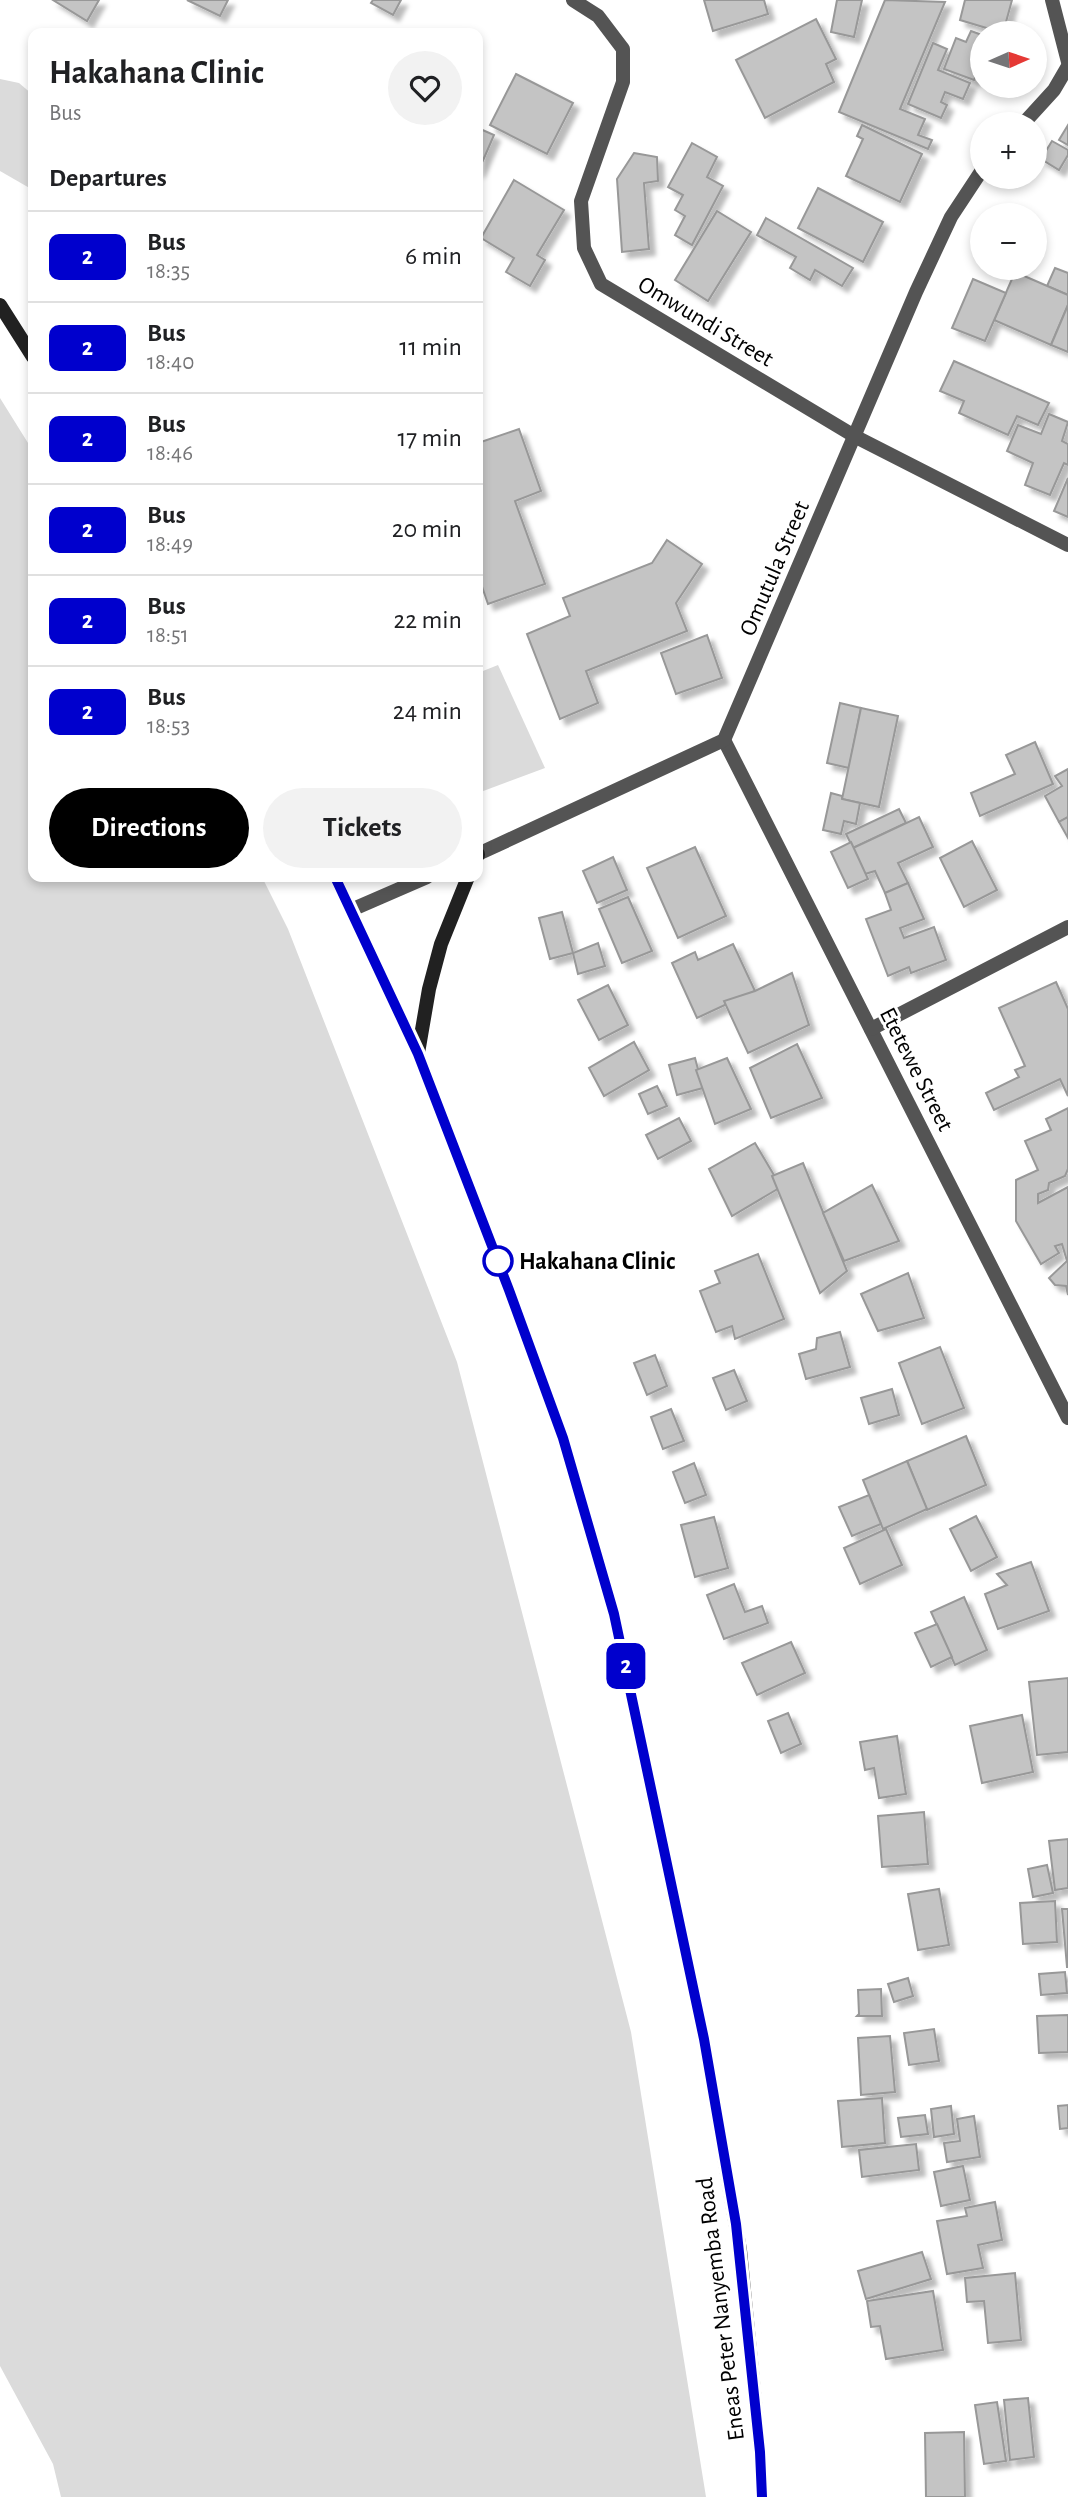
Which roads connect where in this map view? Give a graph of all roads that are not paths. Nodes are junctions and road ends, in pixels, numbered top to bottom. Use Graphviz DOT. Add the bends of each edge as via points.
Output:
graph roads {
  1 [pos="573,0"];
  2 [pos="1052,0"];
  3 [pos="1068,64"];
  4 [pos="1034,112"];
  5 [pos="970,188"];
  6 [pos="0,305"];
  7 [pos="28,349"];
  8 [pos="856,437"];
  9 [pos="1068,545"];
  10 [pos="724,740"];
  11 [pos="483,852"];
  12 [pos="337,882"];
  13 [pos="416,882"];
  14 [pos="466,882"];
  15 [pos="351,911"];
  16 [pos="1068,928"];
  17 [pos="871,1029"];
  18 [pos="418,1054"];
  19 [pos="1068,1418"];
  20 [pos="762,2497"];
  1 -- 8 [label="street, Omwundi Street" via="598,16 623,48 623,82 582,201 584,248 601,284"];
  2 -- 3 [label="street"];
  3 -- 4 [label="street" via="1054,90"];
  5 -- 8 [label="street, Omutula Street" via="951,217 916,292"];
  6 -- 7 [label="main road"];
  8 -- 9 [label="street, Omwundi Street"];
  8 -- 10 [label="street, Omutula Street"];
  10 -- 11 [label="street"];
  10 -- 17 [label="street, Etetewe Street"];
  12 -- 15 [label="main road, Eneas Peter Nanyemba Road"];
  13 -- 15 [label="street"];
  14 -- 18 [label="main road" via="440,944"];
  15 -- 18 [label="main road, Eneas Peter Nanyemba Road"];
  16 -- 17 [label="street"];
  17 -- 19 [label="street, Etetewe Street"];
  18 -- 20 [label="main road, Eneas Peter Nanyemba Road" via="563,1438 614,1614 702,2026 736,2224"];
}
